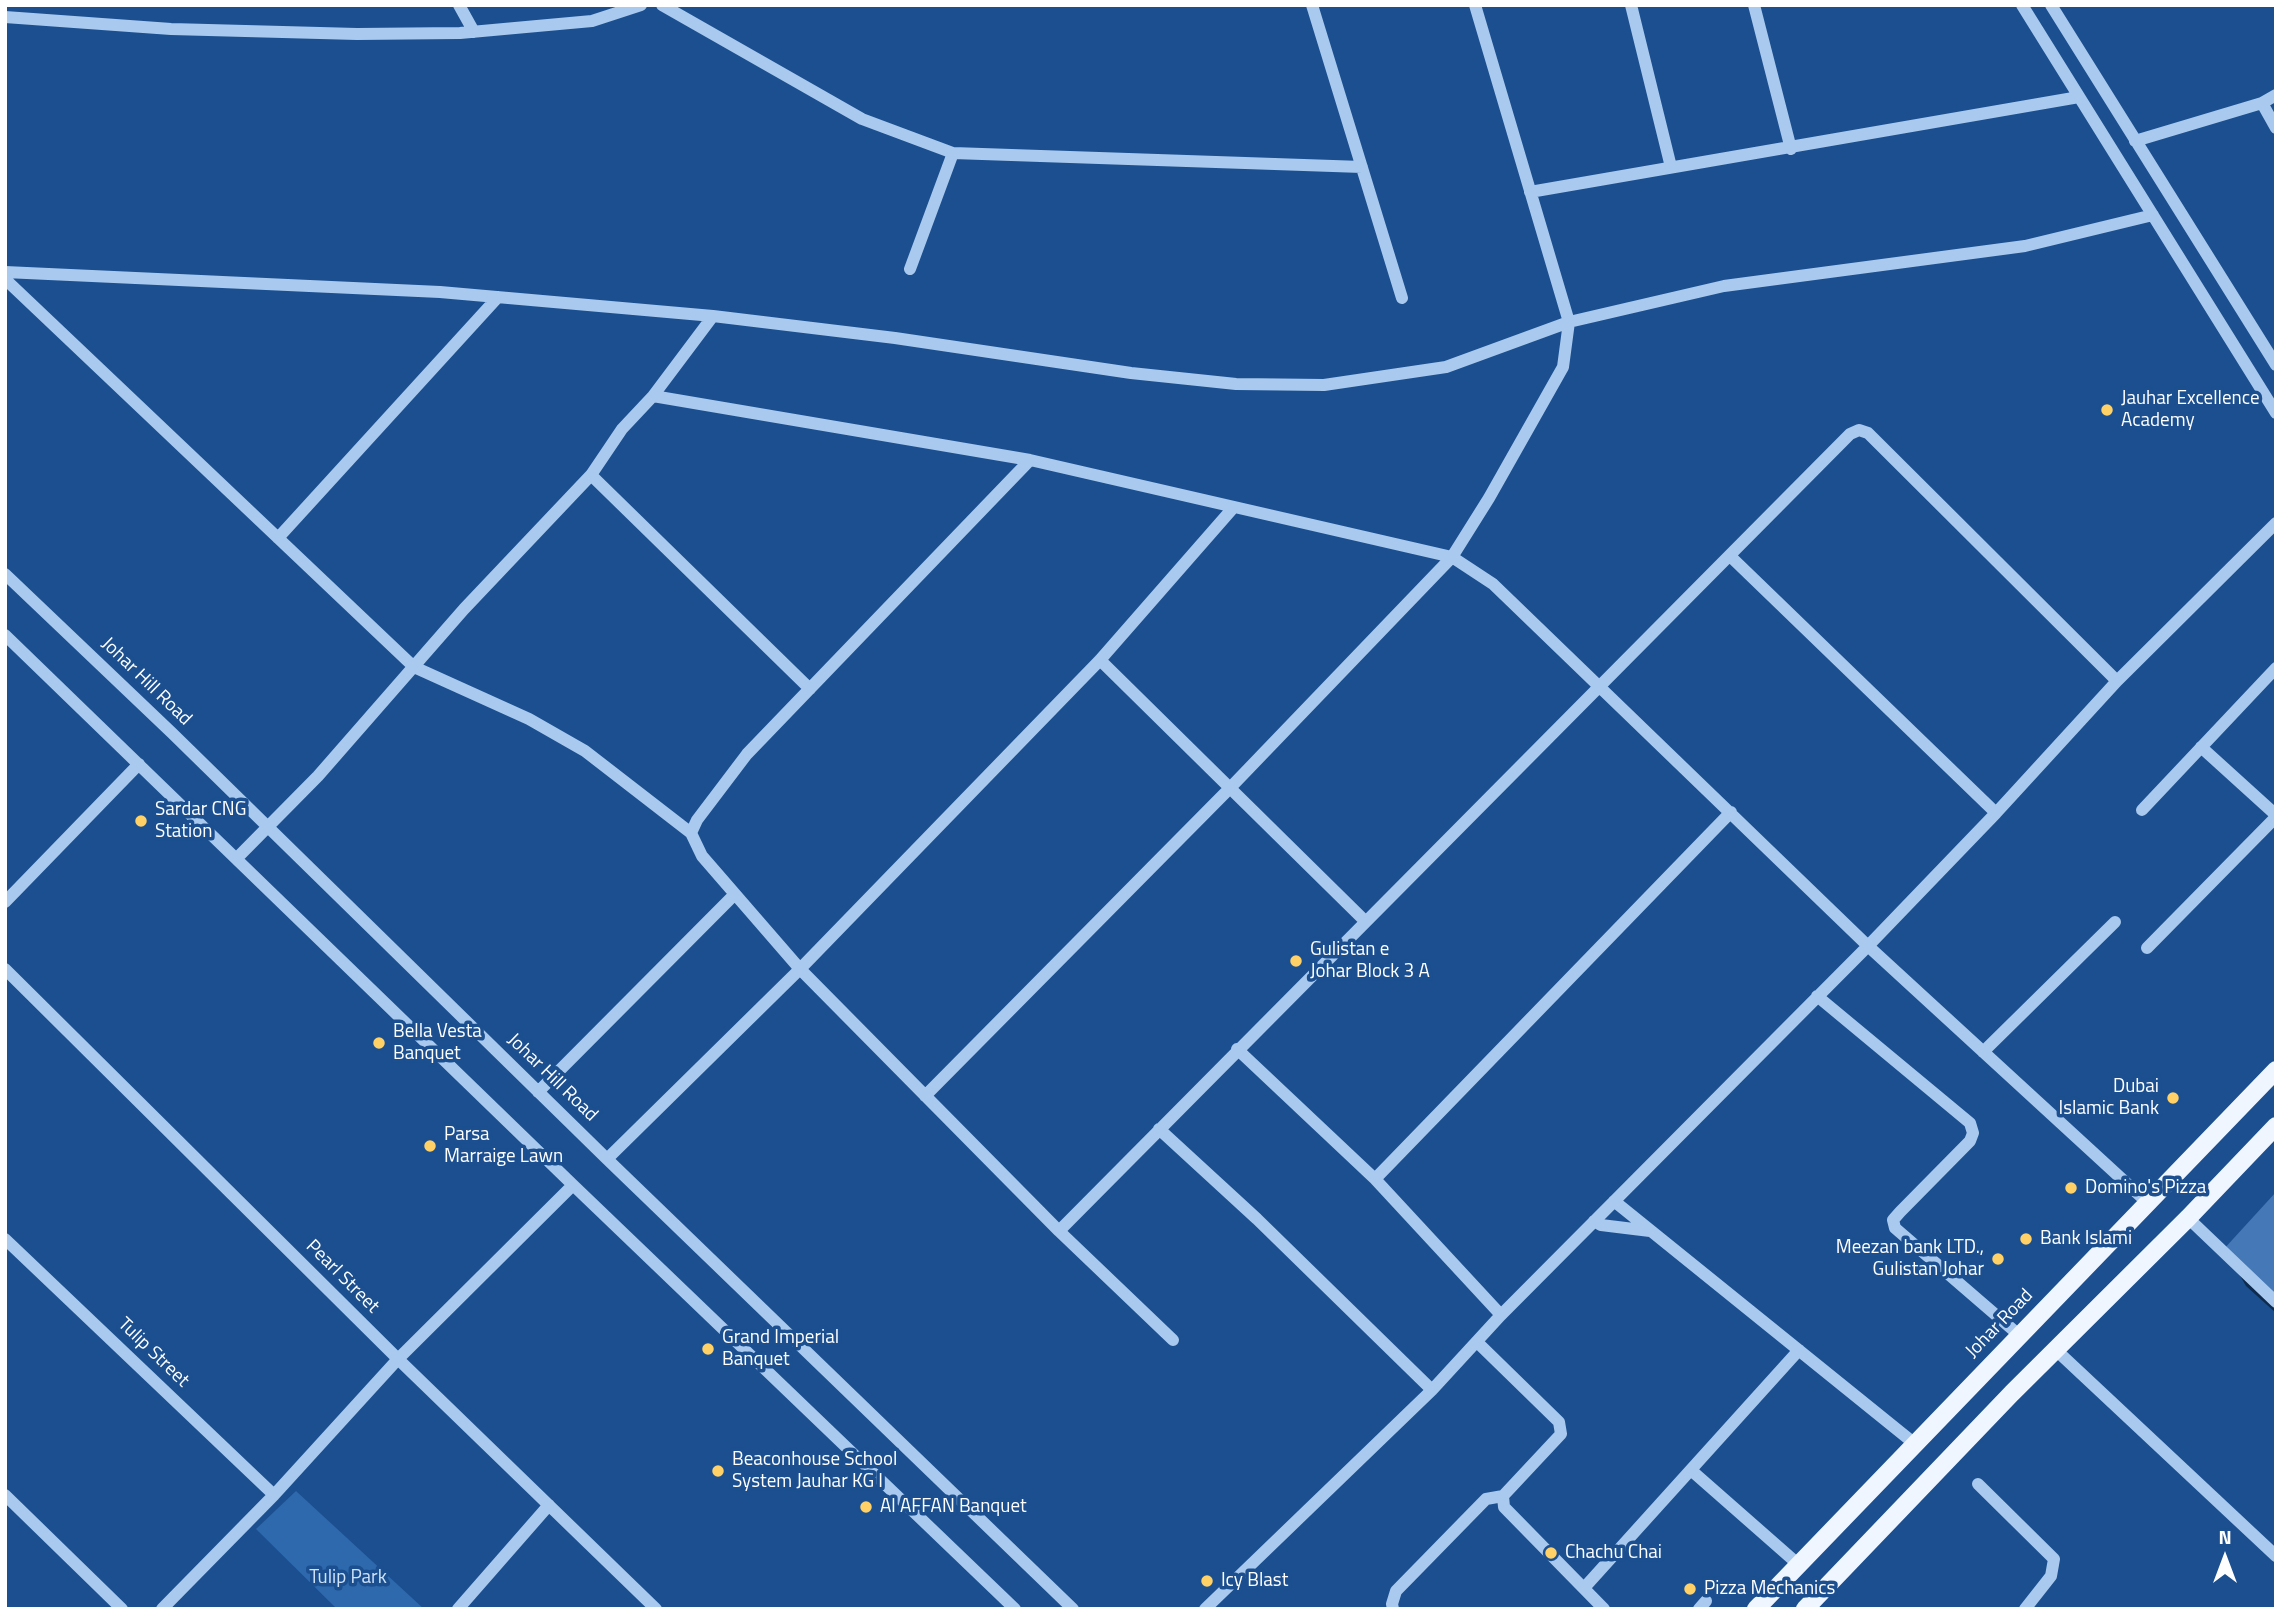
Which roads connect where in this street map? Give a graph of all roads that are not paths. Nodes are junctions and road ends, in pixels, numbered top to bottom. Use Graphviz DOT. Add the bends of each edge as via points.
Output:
graph roads {
  1 [pos="459,5"];
  2 [pos="641,5"];
  3 [pos="662,5"];
  4 [pos="1312,5"];
  5 [pos="1475,5"];
  6 [pos="1631,5"];
  7 [pos="1754,5"];
  8 [pos="2022,5"];
  9 [pos="2051,5"];
  10 [pos="5,17"];
  11 [pos="474,32"];
  12 [pos="2276,94"];
  13 [pos="2079,97"];
  14 [pos="2262,103"];
  15 [pos="2276,128"];
  16 [pos="2135,141"];
  17 [pos="1791,149"];
  18 [pos="953,153"];
  19 [pos="1362,167"];
  20 [pos="1671,167"];
  21 [pos="1530,192"];
  22 [pos="2153,215"];
  23 [pos="910,269"];
  24 [pos="5,272"];
  25 [pos="5,279"];
  26 [pos="498,297"];
  27 [pos="1402,298"];
  28 [pos="713,316"];
  29 [pos="1569,322"];
  30 [pos="2276,365"];
  31 [pos="653,396"];
  32 [pos="2276,413"];
  33 [pos="1030,460"];
  34 [pos="591,475"];
  35 [pos="1233,508"];
  36 [pos="2276,523"];
  37 [pos="278,538"];
  38 [pos="1730,556"];
  39 [pos="1452,557"];
  40 [pos="5,574"];
  41 [pos="5,635"];
  42 [pos="1100,660"];
  43 [pos="414,667"];
  44 [pos="2276,668"];
  45 [pos="2117,681"];
  46 [pos="1598,687"];
  47 [pos="810,689"];
  48 [pos="2201,747"];
  49 [pos="139,764"];
  50 [pos="1230,788"];
  51 [pos="2142,810"];
  52 [pos="1731,812"];
  53 [pos="1996,813"];
  54 [pos="2276,816"];
  55 [pos="268,826"];
  56 [pos="691,833"];
  57 [pos="237,858"];
  58 [pos="735,894"];
  59 [pos="5,902"];
  60 [pos="1365,921"];
  61 [pos="2115,922"];
  62 [pos="1868,946"];
  63 [pos="2147,948"];
  64 [pos="5,969"];
  65 [pos="800,970"];
  66 [pos="1817,996"];
  67 [pos="1237,1049"];
  68 [pos="1983,1052"];
  69 [pos="2276,1070"];
  70 [pos="538,1092"];
  71 [pos="925,1096"];
  72 [pos="2276,1126"];
  73 [pos="1159,1129"];
  74 [pos="607,1159"];
  75 [pos="1375,1180"];
  76 [pos="573,1185"];
  77 [pos="1614,1201"];
  78 [pos="2148,1203"];
  79 [pos="2188,1218"];
  80 [pos="1594,1221"];
  81 [pos="1059,1231"];
  82 [pos="1650,1231"];
  83 [pos="5,1239"];
  84 [pos="2276,1302"];
  85 [pos="1501,1315"];
  86 [pos="2019,1335"];
  87 [pos="1173,1340"];
  88 [pos="1477,1342"];
  89 [pos="1799,1350"];
  90 [pos="2056,1350"];
  91 [pos="398,1359"];
  92 [pos="1432,1390"];
  93 [pos="1914,1444"];
  94 [pos="1692,1471"];
  95 [pos="1978,1484"];
  96 [pos="5,1495"];
  97 [pos="274,1495"];
  98 [pos="1503,1496"];
  99 [pos="549,1505"];
  100 [pos="2276,1556"];
  101 [pos="1798,1565"];
  102 [pos="1584,1588"];
  103 [pos="122,1609"];
  104 [pos="162,1609"];
  105 [pos="458,1609"];
  106 [pos="656,1609"];
  107 [pos="1015,1609"];
  108 [pos="1073,1609"];
  109 [pos="1205,1609"];
  110 [pos="1393,1609"];
  111 [pos="1604,1609"];
  112 [pos="1756,1609"];
  113 [pos="1805,1609"];
  114 [pos="2025,1609"];
  1 -- 11 [label="street"];
  2 -- 11 [label="street" via="592,21"];
  3 -- 18 [label="street" via="862,119"];
  4 -- 19 [label="street"];
  5 -- 21 [label="street"];
  6 -- 20 [label="street"];
  7 -- 17 [label="street"];
  8 -- 13 [label="street"];
  9 -- 16 [label="street"];
  10 -- 11 [label="street" via="184,29"];
  12 -- 14 [label="street"];
  13 -- 17 [label="street"];
  13 -- 22 [label="street"];
  14 -- 15 [label="street"];
  14 -- 16 [label="street"];
  16 -- 30 [label="street"];
  17 -- 20 [label="street"];
  18 -- 19 [label="street"];
  18 -- 23 [label="street"];
  19 -- 27 [label="street"];
  20 -- 21 [label="street"];
  21 -- 29 [label="street"];
  22 -- 29 [label="street" via="2025,246 1724,286"];
  22 -- 32 [label="street"];
  24 -- 26 [label="street"];
  25 -- 37 [label="street"];
  26 -- 28 [label="street"];
  26 -- 37 [label="street"];
  28 -- 29 [label="street" via="1131,373 1236,384 1312,385 1446,367"];
  28 -- 31 [label="street"];
  29 -- 39 [label="street" via="1563,367"];
  31 -- 33 [label="street"];
  31 -- 34 [label="street" via="622,429"];
  33 -- 35 [label="street"];
  33 -- 47 [label="street"];
  34 -- 43 [label="street"];
  34 -- 47 [label="street"];
  35 -- 39 [label="street"];
  35 -- 42 [label="street"];
  36 -- 45 [label="street"];
  37 -- 43 [label="street"];
  38 -- 45 [label="street" via="1859,430 1868,433"];
  38 -- 46 [label="street"];
  38 -- 53 [label="street"];
  39 -- 46 [label="street" via="1493,584"];
  39 -- 50 [label="street"];
  40 -- 55 [label="street, Johar Hill Road"];
  41 -- 49 [label="street"];
  42 -- 50 [label="street"];
  42 -- 65 [label="street"];
  43 -- 55 [label="street"];
  43 -- 56 [label="street" via="529,719 585,751"];
  44 -- 48 [label="street"];
  45 -- 53 [label="street"];
  46 -- 52 [label="street"];
  46 -- 60 [label="street"];
  47 -- 56 [label="street" via="747,754"];
  48 -- 51 [label="street"];
  48 -- 54 [label="street"];
  49 -- 57 [label="street"];
  49 -- 59 [label="street"];
  50 -- 60 [label="street"];
  50 -- 71 [label="street"];
  52 -- 62 [label="street"];
  52 -- 75 [label="street"];
  53 -- 62 [label="street"];
  54 -- 63 [label="street"];
  55 -- 57 [label="street"];
  55 -- 70 [label="street, Johar Hill Road"];
  56 -- 58 [label="street" via="702,856"];
  57 -- 76 [label="street"];
  58 -- 65 [label="street"];
  58 -- 70 [label="street"];
  60 -- 67 [label="street"];
  61 -- 68 [label="street"];
  62 -- 66 [label="street"];
  62 -- 68 [label="street"];
  64 -- 91 [label="street, Pearl Street"];
  65 -- 71 [label="street"];
  65 -- 74 [label="street"];
  66 -- 77 [label="street"];
  66 -- 86 [label="street" via="1970,1123 1970,1141 1893,1220 1895,1228"];
  67 -- 73 [label="street"];
  67 -- 75 [label="street"];
  68 -- 78 [label="street"];
  69 -- 78 [label="main road, Johar Road"];
  70 -- 74 [label="street, Johar Hill Road"];
  71 -- 81 [label="street"];
  72 -- 79 [label="main road"];
  73 -- 81 [label="street"];
  73 -- 92 [label="street"];
  74 -- 108 [label="street, Johar Hill Road"];
  75 -- 85 [label="street"];
  76 -- 91 [label="street"];
  76 -- 107 [label="street"];
  77 -- 80 [label="street"];
  77 -- 82 [label="street"];
  78 -- 86 [label="main road, Johar Road"];
  79 -- 84 [label="street"];
  79 -- 90 [label="main road"];
  80 -- 82 [label="street"];
  80 -- 85 [label="street"];
  81 -- 87 [label="street"];
  82 -- 89 [label="street"];
  83 -- 97 [label="street, Tulip Street"];
  85 -- 88 [label="street"];
  86 -- 93 [label="main road, Johar Road"];
  88 -- 92 [label="street"];
  88 -- 98 [label="street" via="1559,1422 1561,1434"];
  89 -- 93 [label="street"];
  89 -- 94 [label="street"];
  90 -- 100 [label="street"];
  90 -- 113 [label="main road"];
  91 -- 97 [label="street"];
  91 -- 99 [label="street, Pearl Street"];
  92 -- 109 [label="street"];
  93 -- 101 [label="main road, Johar Road"];
  94 -- 101 [label="street"];
  94 -- 102 [label="street"];
  95 -- 114 [label="street" via="2054,1559 2051,1576"];
  96 -- 103 [label="street"];
  97 -- 104 [label="street"];
  98 -- 102 [label="street" via="1504,1507"];
  98 -- 110 [label="street" via="1486,1500 1396,1591"];
  99 -- 105 [label="street"];
  99 -- 106 [label="street, Pearl Street"];
  101 -- 112 [label="main road, Johar Road"];
  102 -- 111 [label="street"];
}
